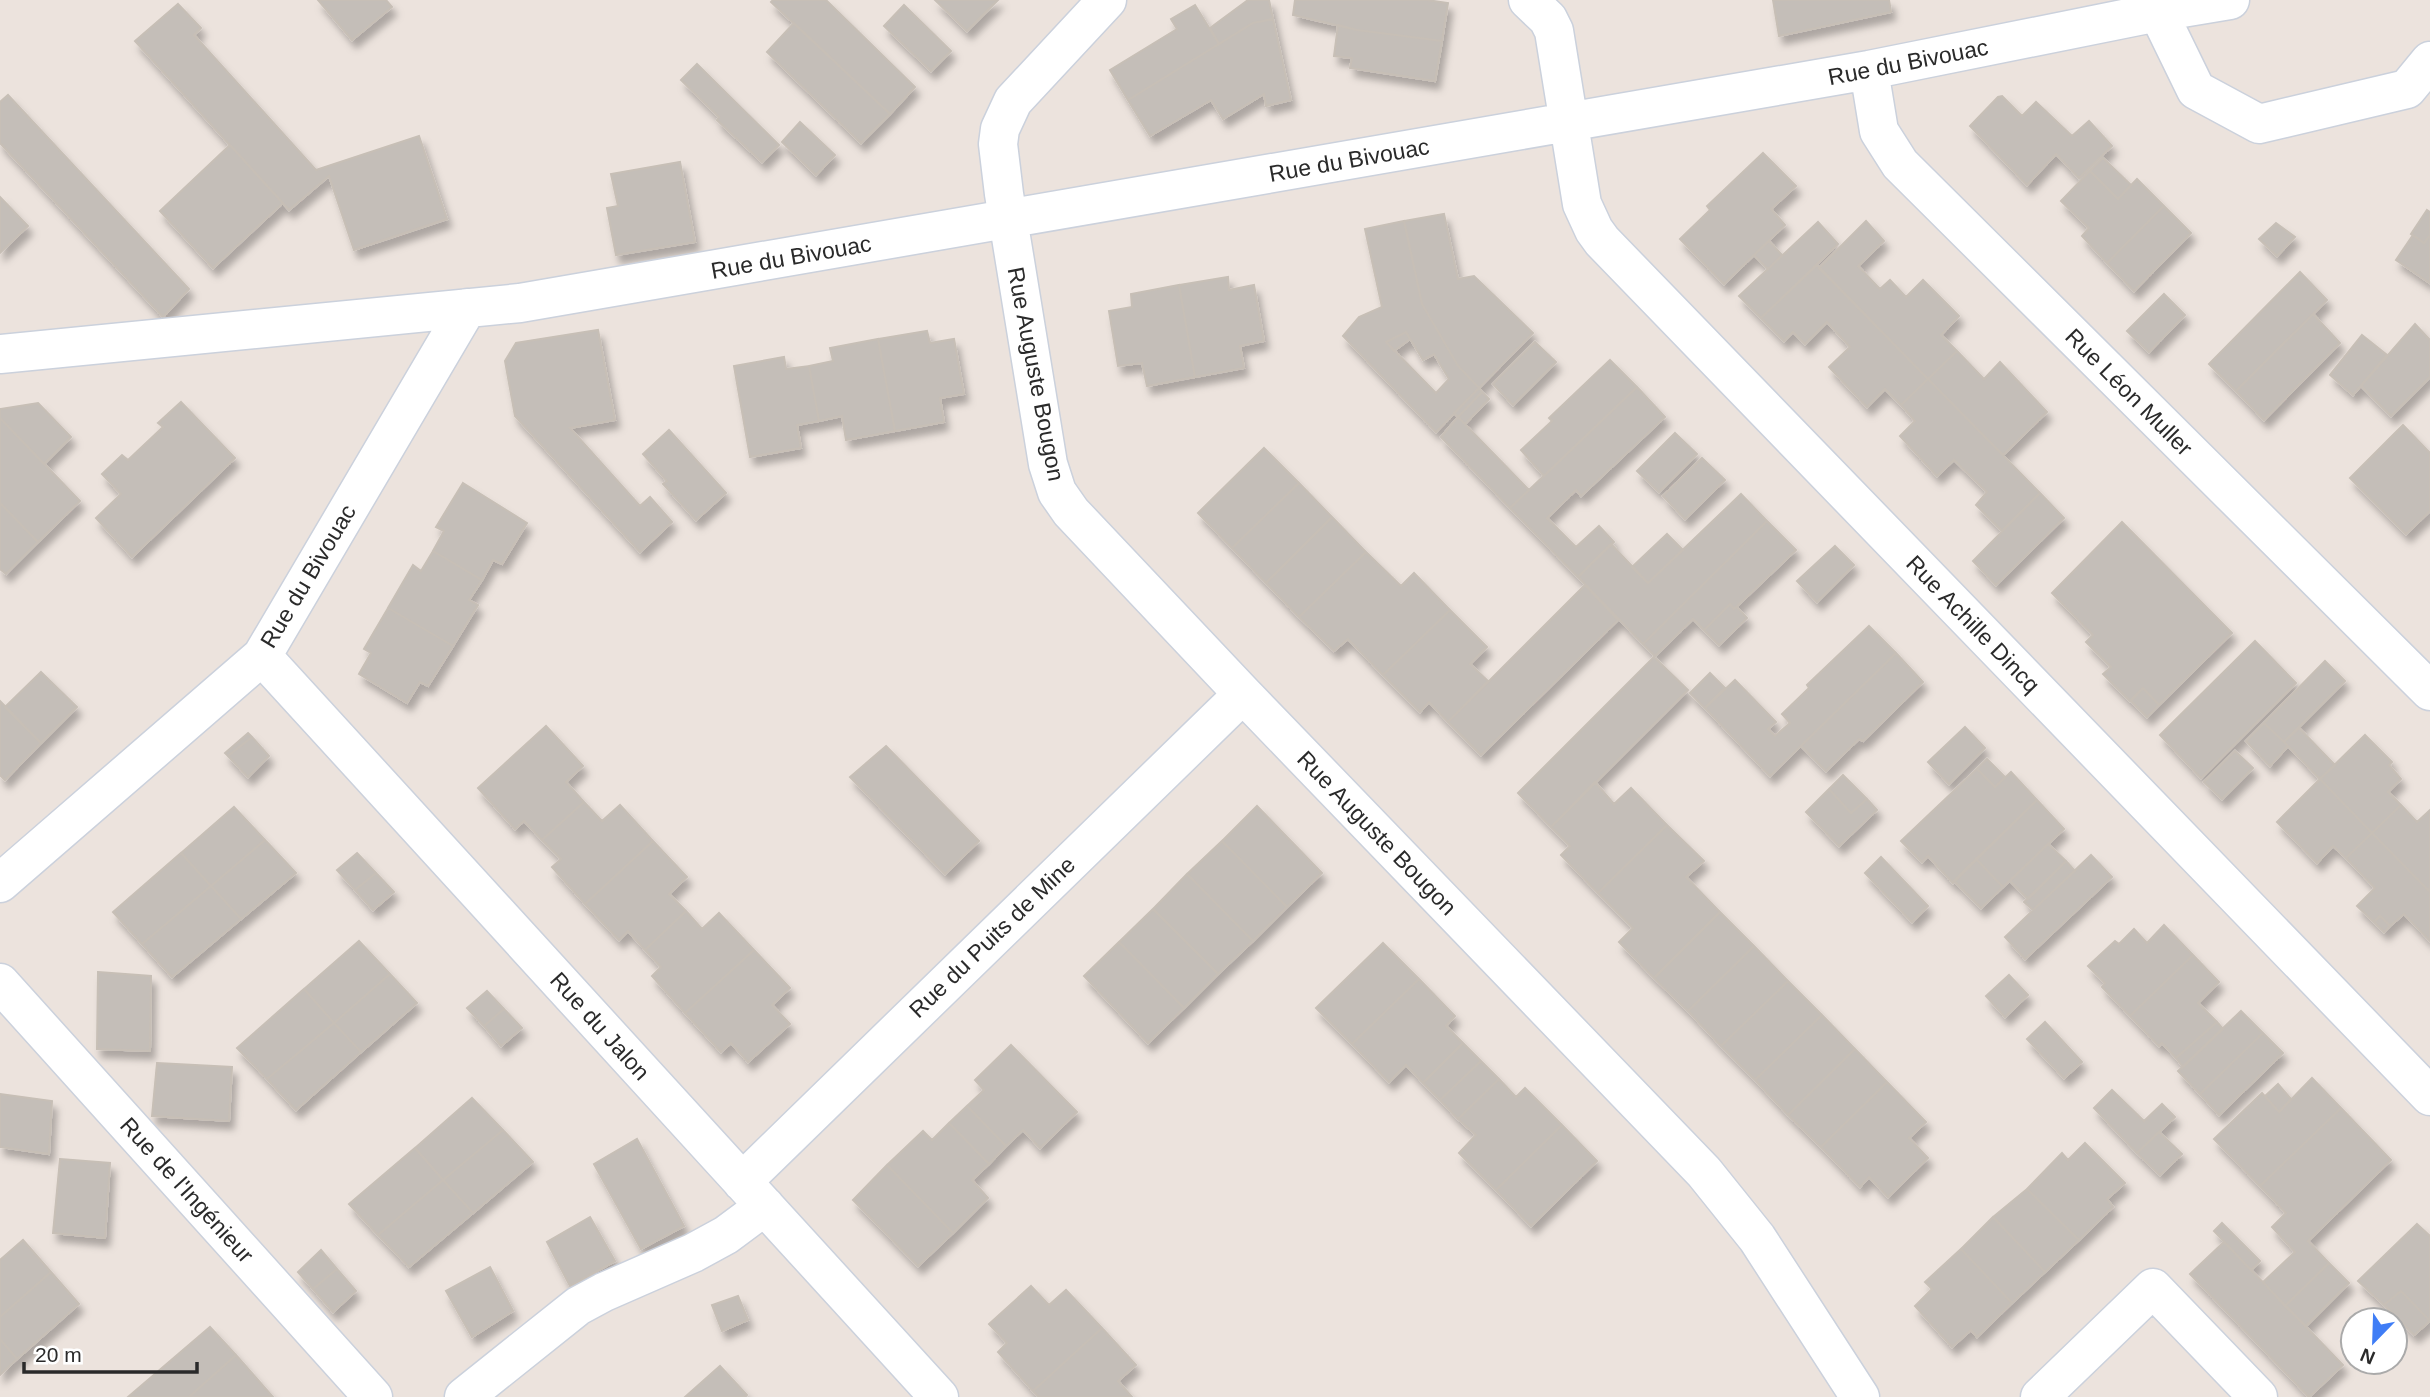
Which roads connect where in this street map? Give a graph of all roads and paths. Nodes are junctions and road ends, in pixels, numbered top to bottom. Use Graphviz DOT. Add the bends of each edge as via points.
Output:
graph roads {
  1 [pos="1107,0"];
  2 [pos="1528,0"];
  3 [pos="2230,0"];
  4 [pos="2158,12"];
  5 [pos="2430,61"];
  6 [pos="1869,70"];
  7 [pos="1569,123"];
  8 [pos="1007,220"];
  9 [pos="467,307"];
  10 [pos="0,354"];
  11 [pos="262,656"];
  12 [pos="2430,691"];
  13 [pos="1243,694"];
  14 [pos="0,883"];
  15 [pos="0,983"];
  16 [pos="2430,1096"];
  17 [pos="754,1194"];
  18 [pos="373,1397"];
  19 [pos="464,1397"];
  20 [pos="939,1397"];
  21 [pos="1860,1397"];
  22 [pos="2040,1397"];
  23 [pos="2258,1397"];
  1 -- 8 [label="street, Rue Auguste Bougon" via="1023,89 1006,114 998,144"];
  2 -- 7 [label="street, Rue Achille Dincq" via="1554,31"];
  3 -- 4 [label="street, Rue du Bivouac"];
  4 -- 5 [label="street" via="2196,90 2259,124 2407,89"];
  4 -- 6 [label="street, Rue du Bivouac"];
  6 -- 7 [label="street, Rue du Bivouac"];
  6 -- 12 [label="street, Rue Léon Muller" via="1879,131 1900,164"];
  7 -- 8 [label="street, Rue du Bivouac"];
  7 -- 16 [label="street, Rue Achille Dincq" via="1582,204 1602,241"];
  8 -- 9 [label="street, Rue du Bivouac" via="533,301"];
  8 -- 13 [label="street, Rue Auguste Bougon" via="1048,464 1057,492"];
  9 -- 10 [label="street, Rue du Bivouac"];
  9 -- 11 [label="street, Rue du Bivouac"];
  11 -- 14 [label="street, Rue du Bivouac"];
  11 -- 17 [label="street, Rue du Jalon"];
  13 -- 17 [label="street, Rue du Puits de Mine"];
  13 -- 21 [label="street, Rue Auguste Bougon" via="1704,1172 1757,1238"];
  15 -- 18 [label="street, Rue de l'Ingénieur"];
  17 -- 19 [label="street, Rue du Puits de Mine" via="726,1235 578,1306"];
  17 -- 20 [label="street, Rue du Jalon"];
  22 -- 23 [label="street" via="2153,1288"];
}
